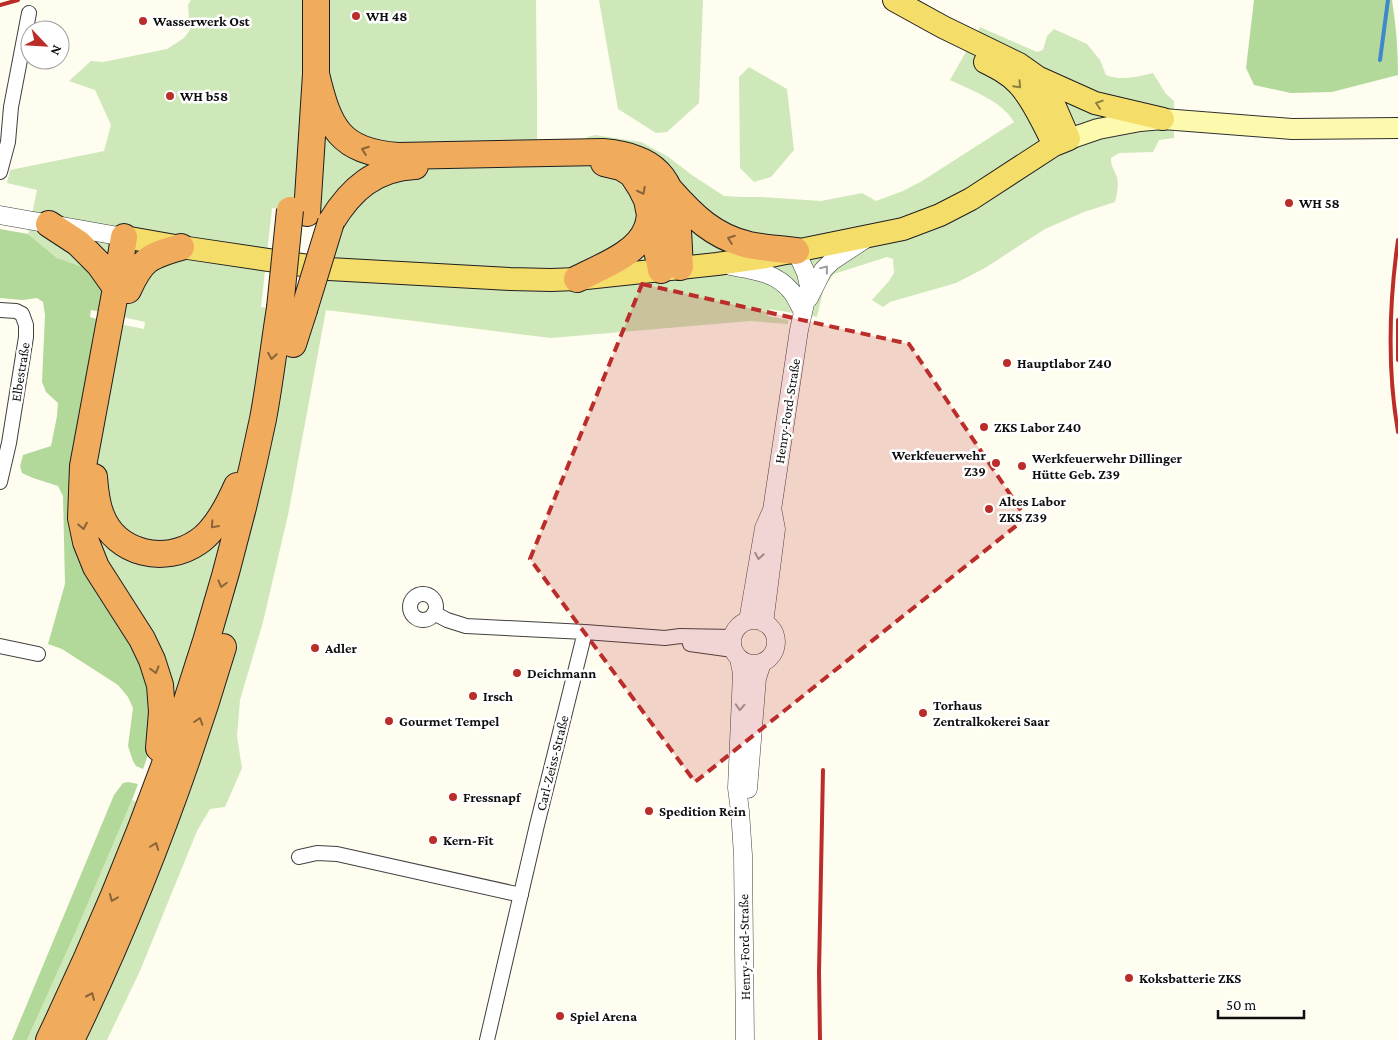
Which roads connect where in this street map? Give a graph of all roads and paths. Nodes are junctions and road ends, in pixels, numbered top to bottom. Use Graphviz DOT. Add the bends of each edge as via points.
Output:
graph roads {
  1 [pos="298,0"];
  2 [pos="316,0"];
  3 [pos="890,0"];
  4 [pos="894,0"];
  5 [pos="29,13"];
  6 [pos="316,74"];
  7 [pos="1036,76"];
  8 [pos="1163,119"];
  9 [pos="1391,128"];
  10 [pos="1061,142"];
  11 [pos="0,172"];
  12 [pos="670,190"];
  13 [pos="299,212"];
  14 [pos="7,216"];
  15 [pos="650,216"];
  16 [pos="49,224"];
  17 [pos="868,237"];
  18 [pos="131,238"];
  19 [pos="181,247"];
  20 [pos="796,251"];
  21 [pos="717,264"];
  22 [pos="670,269"];
  23 [pos="577,279"];
  24 [pos="122,289"];
  25 [pos="293,309"];
  26 [pos="0,310"];
  27 [pos="803,312"];
  28 [pos="263,418"];
  29 [pos="4,442"];
  30 [pos="0,482"];
  31 [pos="434,613"];
  32 [pos="756,622"];
  33 [pos="585,632"];
  34 [pos="0,646"];
  35 [pos="735,649"];
  36 [pos="38,654"];
  37 [pos="762,663"];
  38 [pos="169,762"];
  39 [pos="154,807"];
  40 [pos="743,854"];
  41 [pos="299,857"];
  42 [pos="521,895"];
  43 [pos="49,1040"];
  44 [pos="71,1040"];
  45 [pos="487,1040"];
  46 [pos="745,1040"];
  1 -- 13 [label="highway"];
  2 -- 6 [label="highway"];
  3 -- 10 [label="main road, one-way" via="1019,84"];
  4 -- 7 [label="main road"];
  5 -- 11 [label="street"];
  12 -- 6 [label="highway, one-way" via="662,176 649,165 610,153 398,156 364,151 350,144 338,132 323,103"];
  6 -- 13 [label="highway"];
  8 -- 7 [label="main road, one-way" via="1095,103"];
  7 -- 10 [label="main road" via="1049,93"];
  8 -- 9 [label="main road" via="1292,129"];
  8 -- 10 [label="main road" via="1098,129"];
  10 -- 17 [label="main road" via="940,215 903,229"];
  20 -- 12 [label="highway, one-way" via="729,239 699,221"];
  12 -- 22 [label="highway" via="676,213"];
  13 -- 25 [label="highway, bridge"];
  14 -- 16 [label="street"];
  15 -- 22 [label="highway"];
  15 -- 23 [label="highway" via="647,228 635,246"];
  25 -- 15 [label="highway, one-way, bridge" via="340,206 363,183 402,167 516,162 606,163 632,174 647,200"];
  16 -- 18 [label="street"];
  16 -- 24 [label="highway" via="78,243"];
  17 -- 20 [label="main road"];
  27 -- 17 [label="street, one-way" via="823,270"];
  18 -- 19 [label="main road"];
  18 -- 24 [label="highway"];
  19 -- 23 [label="main road" via="328,269 510,279"];
  19 -- 24 [label="highway" via="150,259 139,267"];
  20 -- 21 [label="main road"];
  20 -- 27 [label="street, Henry-Ford-Straße" via="809,286"];
  21 -- 22 [label="main road"];
  21 -- 27 [label="street" via="775,277 792,292"];
  22 -- 23 [label="main road"];
  28 -- 24 [label="highway, one-way" via="231,501 199,542 166,554 137,551 123,543 101,516 95,493 94,468"];
  24 -- 38 [label="highway, one-way" via="84,466 81,518 96,567 152,660 160,685"];
  25 -- 28 [label="highway, one-way"];
  38 -- 25 [label="highway, one-way" via="233,611 280,414 293,344"];
  26 -- 29 [label="street, Elbestraße" via="22,314 26,325"];
  27 -- 32 [label="street, Henry-Ford-Straße" via="772,510 764,528"];
  28 -- 38 [label="highway, one-way" via="216,607"];
  29 -- 30 [label="street, Elbestraße"];
  31 -- 33 [label="street" via="466,626"];
  32 -- 35 [label="street" via="738,627"];
  32 -- 37 [label="street" via="770,627 776,639 771,656"];
  33 -- 35 [label="street" via="665,638 680,636"];
  33 -- 42 [label="street, Carl-Zeiss-Straße"];
  34 -- 36 [label="street"];
  35 -- 37 [label="street" via="750,664"];
  35 -- 40 [label="street, Henry-Ford-Straße, one-way" via="742,673 737,788"];
  37 -- 40 [label="street, Henry-Ford-Straße" via="756,678"];
  38 -- 39 [label="highway"];
  39 -- 43 [label="highway, one-way"];
  44 -- 39 [label="highway, one-way" via="118,936"];
  40 -- 46 [label="street, Henry-Ford-Straße"];
  41 -- 42 [label="street" via="317,853 336,854"];
  42 -- 45 [label="street, Carl-Zeiss-Straße"];
}
